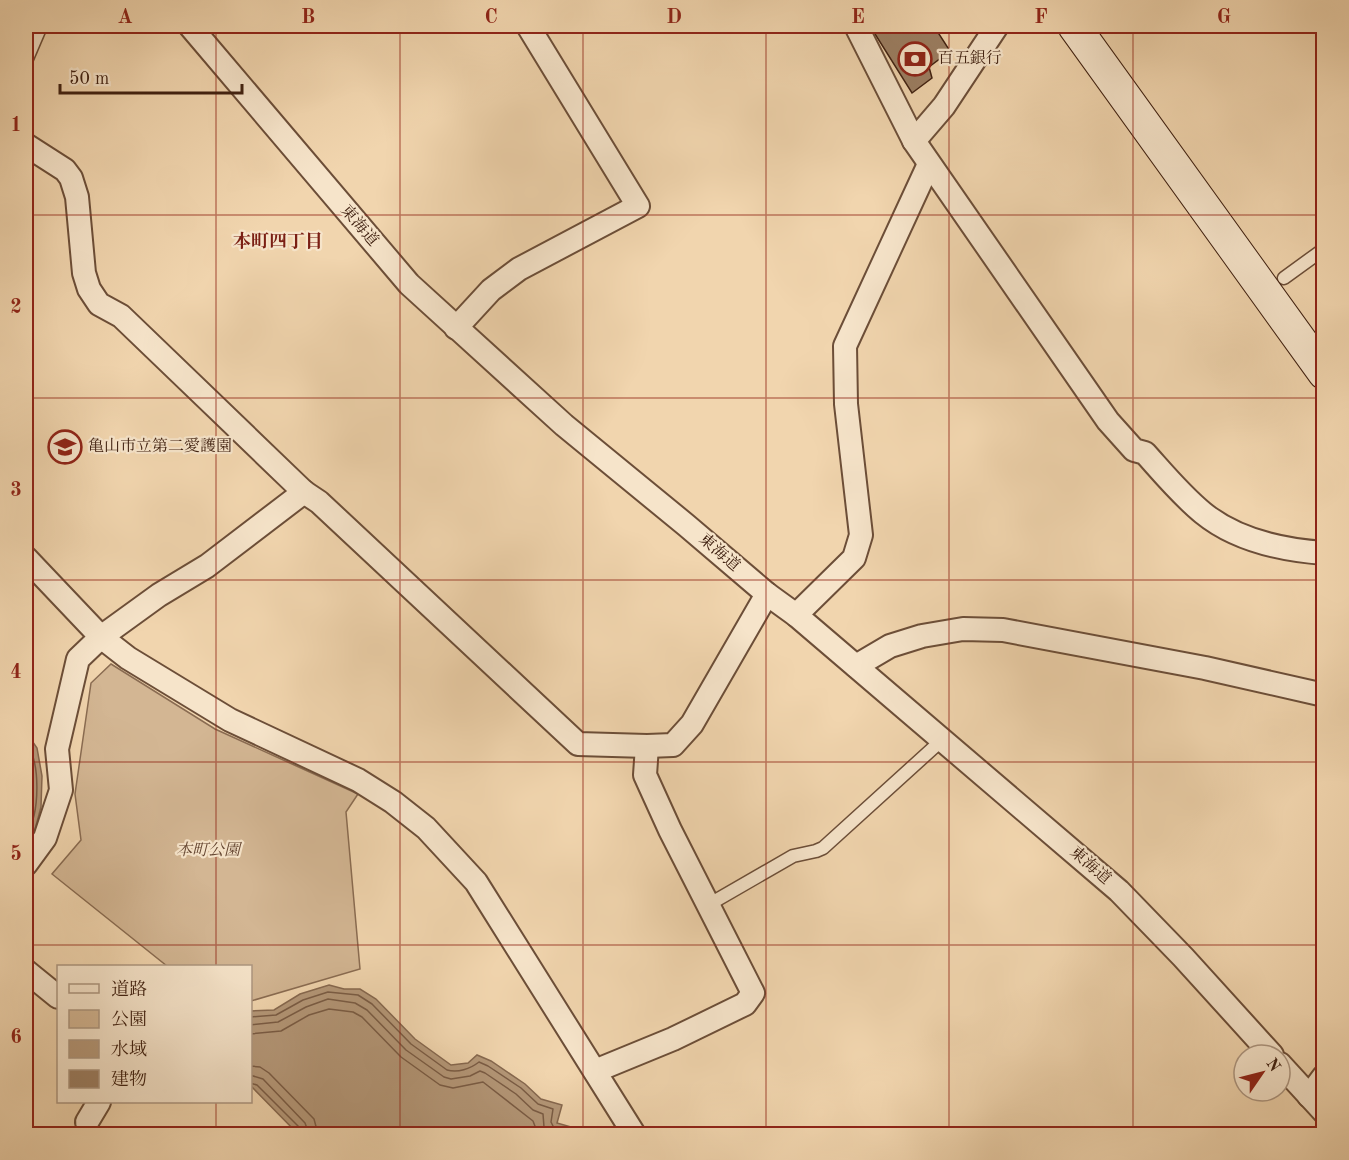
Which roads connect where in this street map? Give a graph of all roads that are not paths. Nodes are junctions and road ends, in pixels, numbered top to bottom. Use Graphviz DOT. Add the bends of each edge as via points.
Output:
graph roads {
  1 [pos="41,26"];
  2 [pos="190,26"];
  3 [pos="528,26"];
  4 [pos="856,26"];
  5 [pos="997,26"];
  6 [pos="1074,26"];
  7 [pos="26,61"];
  8 [pos="914,141"];
  9 [pos="26,145"];
  10 [pos="929,164"];
  11 [pos="1323,249"];
  12 [pos="1284,279"];
  13 [pos="456,328"];
  14 [pos="1323,373"];
  15 [pos="304,492"];
  16 [pos="1323,553"];
  17 [pos="26,558"];
  18 [pos="767,594"];
  19 [pos="796,615"];
  20 [pos="101,637"];
  21 [pos="856,666"];
  22 [pos="1323,695"];
  23 [pos="942,740"];
  24 [pos="647,746"];
  25 [pos="26,864"];
  26 [pos="708,905"];
  27 [pos="26,971"];
  28 [pos="57,996"];
  29 [pos="1261,1043"];
  30 [pos="595,1071"];
  31 [pos="1323,1076"];
  32 [pos="1292,1077"];
  33 [pos="98,1103"];
  34 [pos="1316,1104"];
  35 [pos="87,1122"];
  36 [pos="634,1134"];
  1 -- 7 [label="lane"];
  2 -- 13 [label="street, 東海道" via="409,284"];
  3 -- 13 [label="street" via="638,206 519,269 491,290"];
  4 -- 8 [label="street"];
  5 -- 8 [label="street" via="944,106"];
  6 -- 14 [label="street"];
  8 -- 10 [label="street"];
  9 -- 15 [label="street" via="71,178 77,197 84,273 99,304 121,316"];
  10 -- 16 [label="street" via="1108,421 1134,450 1144,453 1203,513 1233,532 1290,550"];
  10 -- 19 [label="street" via="845,346 846,404 861,535 854,558"];
  11 -- 12 [label="lane"];
  13 -- 18 [label="street, 東海道" via="564,425"];
  15 -- 20 [label="street" via="207,566"];
  15 -- 24 [label="street" via="578,744"];
  17 -- 20 [label="street"];
  18 -- 19 [label="street, 東海道"];
  18 -- 24 [label="street" via="692,724 673,745"];
  19 -- 21 [label="street, 東海道"];
  20 -- 25 [label="street" via="78,659 57,749 61,790 45,838"];
  20 -- 30 [label="street" via="230,720 358,780 426,828 476,882"];
  21 -- 22 [label="street" via="890,646 922,636 963,629 1003,630"];
  21 -- 23 [label="street, 東海道"];
  23 -- 26 [label="lane" via="823,848 793,856"];
  23 -- 29 [label="street, 東海道" via="1119,891"];
  24 -- 26 [label="street" via="645,775"];
  26 -- 30 [label="street" via="753,993 745,1004"];
  27 -- 28 [label="street"];
  30 -- 36 [label="street"];
  31 -- 34 [label="street"];
  32 -- 34 [label="street"];
  33 -- 35 [label="street"];
}
